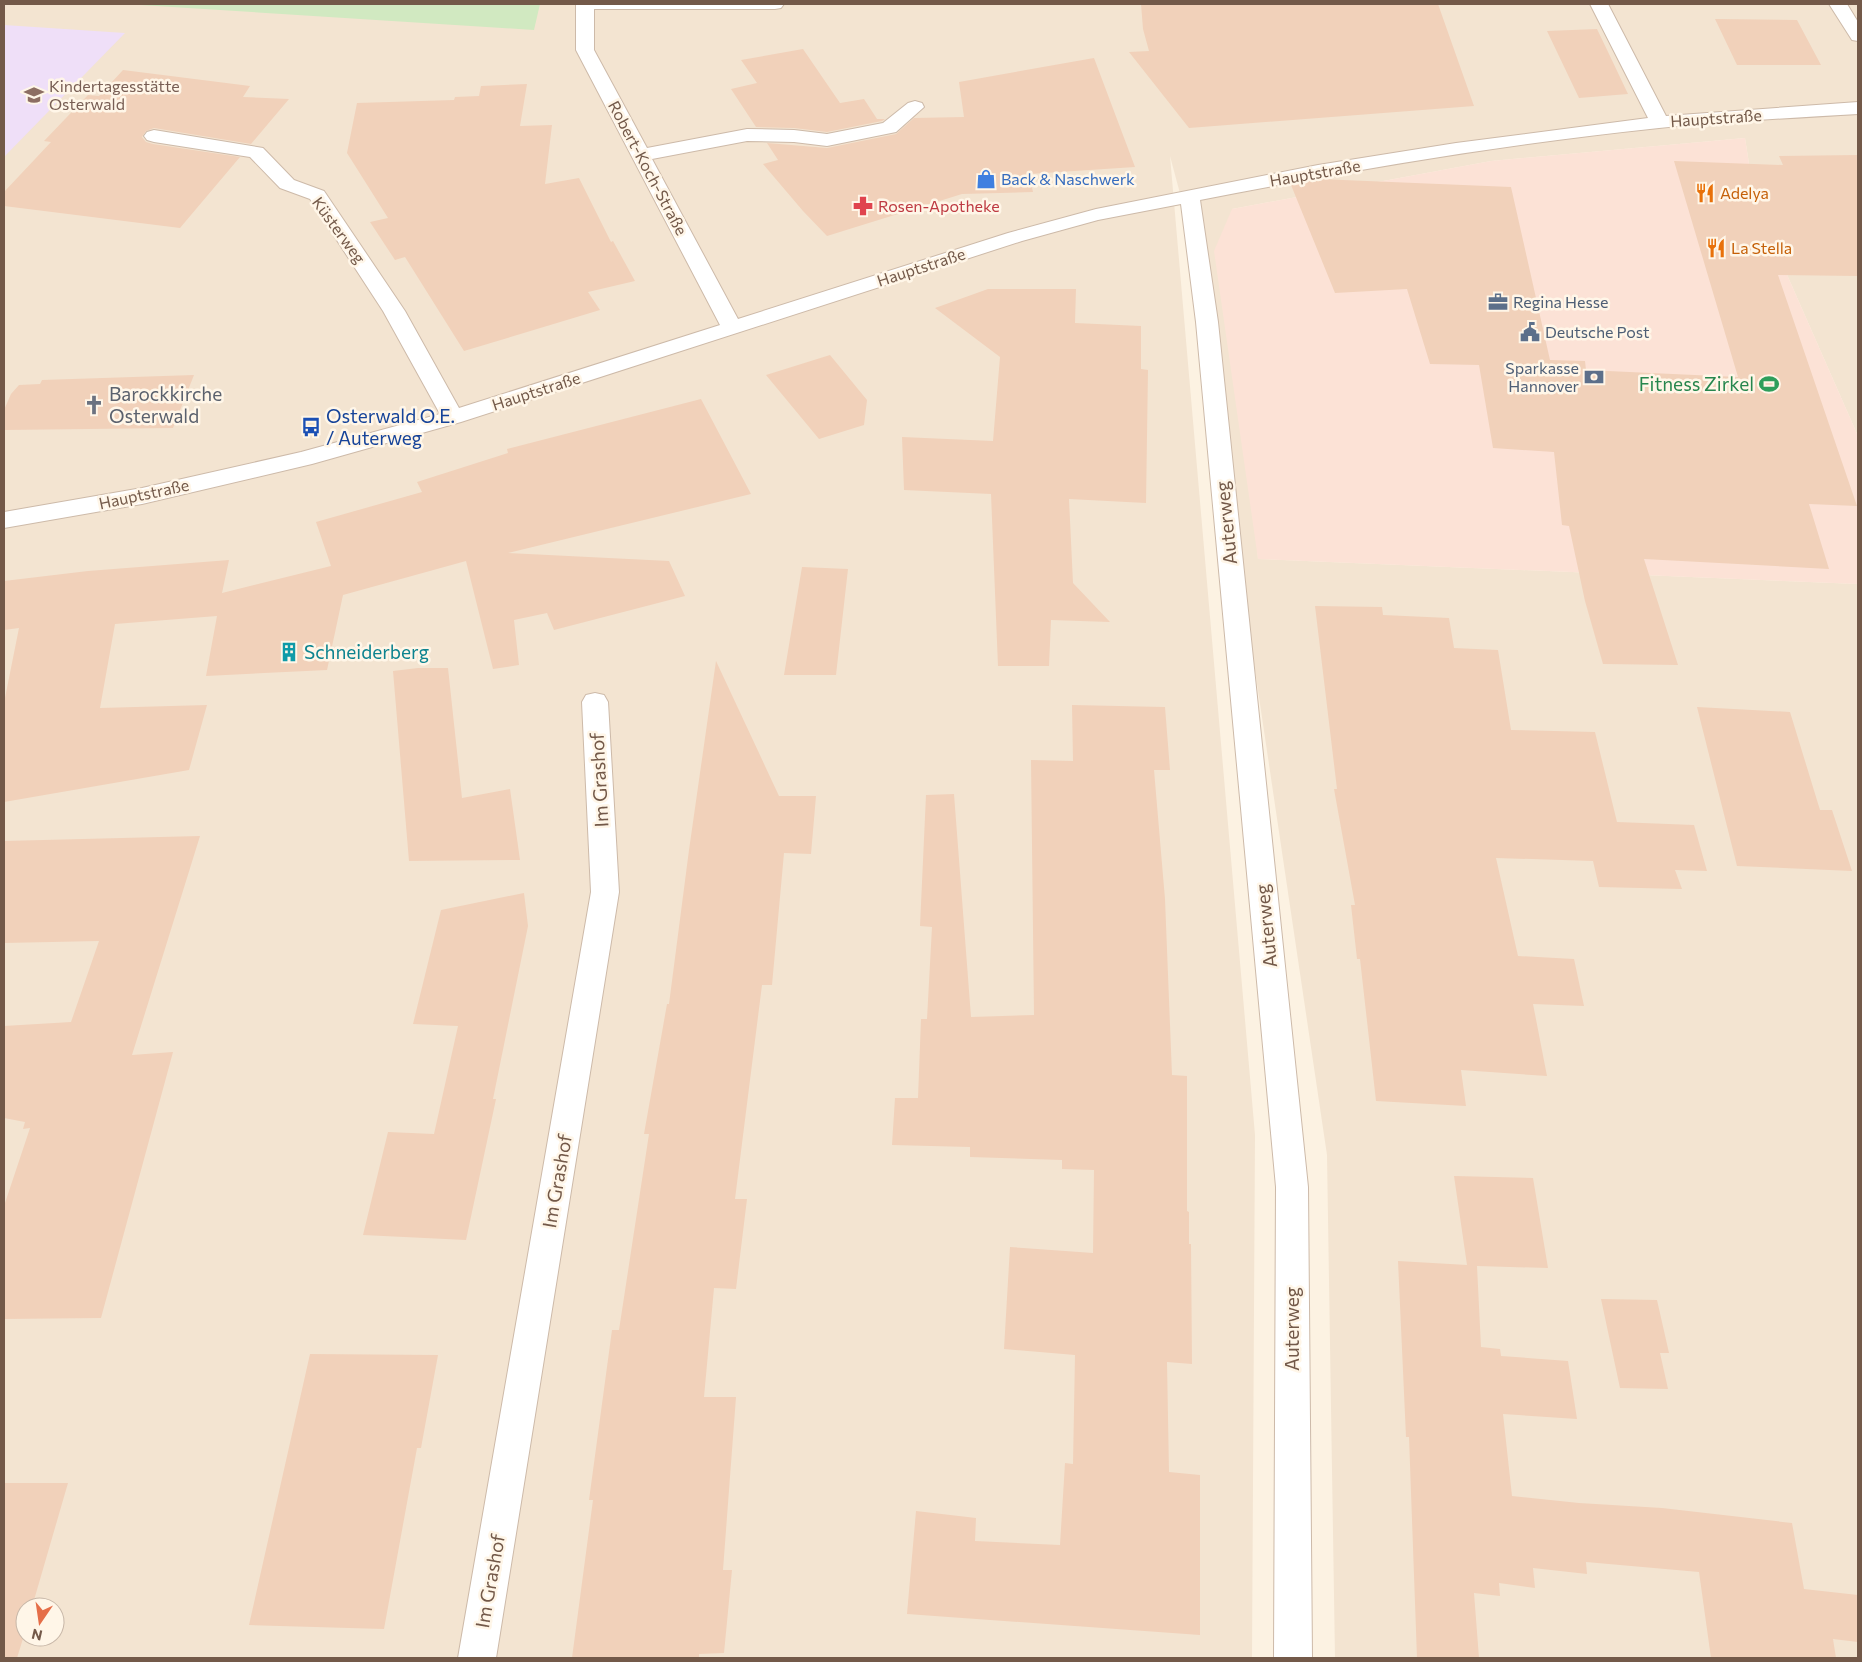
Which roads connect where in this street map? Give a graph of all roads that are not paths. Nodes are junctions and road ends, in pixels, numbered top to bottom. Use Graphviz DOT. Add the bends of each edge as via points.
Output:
graph roads {
  1 [pos="585,4"];
  2 [pos="775,4"];
  3 [pos="1599,4"];
  4 [pos="1838,4"];
  5 [pos="1858,36"];
  6 [pos="915,107"];
  7 [pos="1858,108"];
  8 [pos="1660,122"];
  9 [pos="154,136"];
  10 [pos="641,155"];
  11 [pos="1190,196"];
  12 [pos="732,328"];
  13 [pos="454,418"];
  14 [pos="4,520"];
  15 [pos="594,702"];
  16 [pos="476,1658"];
  17 [pos="1294,1658"];
  1 -- 2 [label="street"];
  1 -- 10 [label="street, Robert-Koch-Straße" via="585,50"];
  3 -- 8 [label="street"];
  4 -- 5 [label="street"];
  6 -- 10 [label="street" via="890,128 827,140 747,135"];
  7 -- 8 [label="street, Hauptstraße"];
  8 -- 11 [label="street, Hauptstraße" via="1456,149"];
  9 -- 13 [label="street, Küsterweg" via="256,152 287,184 317,195 394,311"];
  10 -- 12 [label="street, Robert-Koch-Straße"];
  11 -- 12 [label="street, Hauptstraße" via="1096,215 1015,237"];
  11 -- 17 [label="street, Auterweg" via="1207,322 1292,1188"];
  12 -- 13 [label="street, Hauptstraße"];
  13 -- 14 [label="street, Hauptstraße" via="304,459 151,494"];
  15 -- 16 [label="street, Im Grashof" via="605,892"];
}
